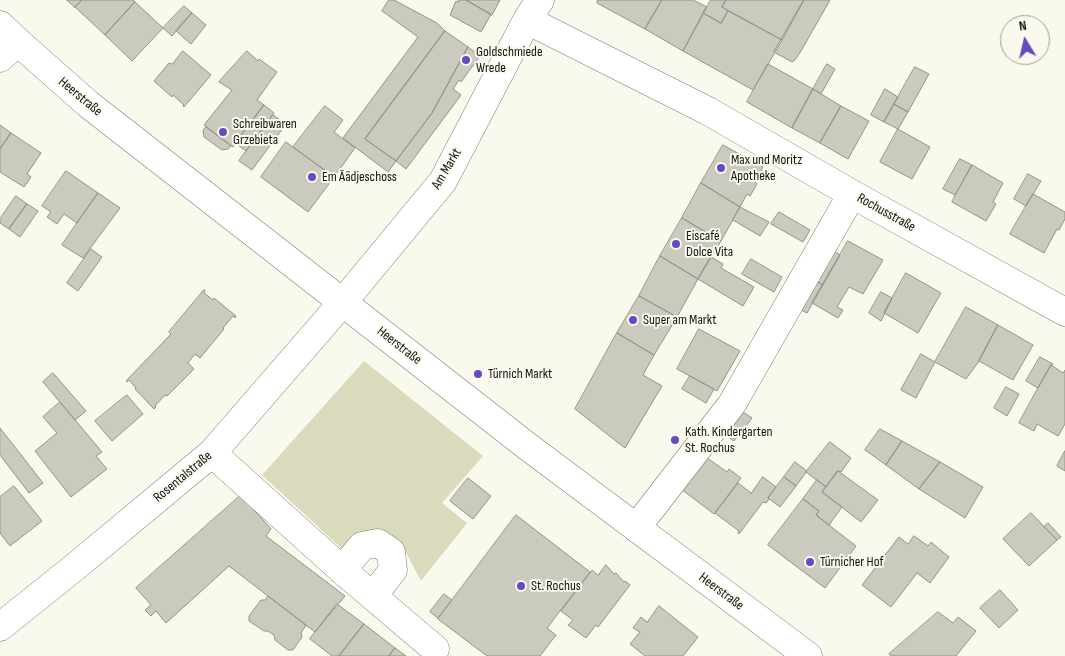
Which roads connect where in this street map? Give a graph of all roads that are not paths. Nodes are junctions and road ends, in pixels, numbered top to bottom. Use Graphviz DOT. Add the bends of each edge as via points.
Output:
graph roads {
  1 [pos="533,10"];
  2 [pos="6,42"];
  3 [pos="708,112"];
  4 [pos="852,194"];
  5 [pos="342,302"];
  6 [pos="1065,312"];
  7 [pos="212,453"];
  8 [pos="636,528"];
  9 [pos="342,570"];
  10 [pos="373,596"];
  11 [pos="0,627"];
  12 [pos="435,649"];
  13 [pos="808,656"];
  1 -- 3 [label="street, Am Markt"];
  1 -- 5 [label="street, Am Markt" via="443,181"];
  2 -- 5 [label="street, Heerstraße"];
  3 -- 4 [label="street, Rochusstraße"];
  4 -- 6 [label="street, Rochusstraße"];
  4 -- 8 [label="street" via="732,404"];
  5 -- 7 [label="street, Rosentalstraße"];
  5 -- 8 [label="street, Heerstraße"];
  7 -- 9 [label="street"];
  7 -- 11 [label="street, Rosentalstraße"];
  8 -- 13 [label="street, Heerstraße"];
  9 -- 10 [label="street"];
  9 -- 10 [label="street" via="362,546 378,544 391,552 393,570"];
  10 -- 12 [label="street"];
}
